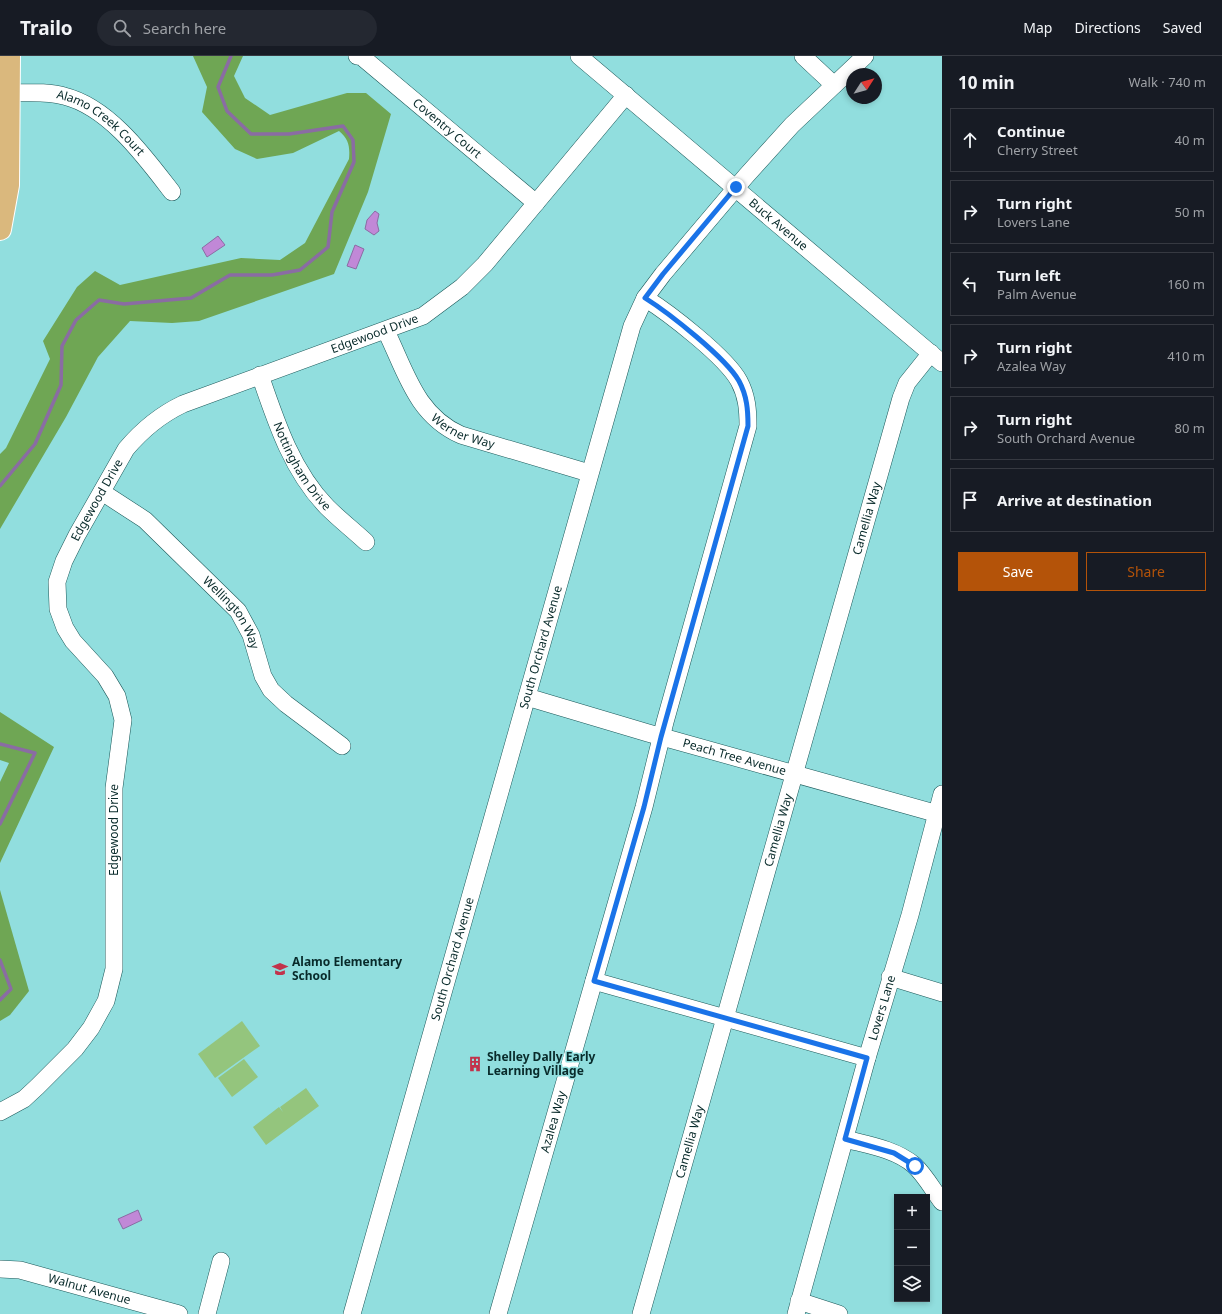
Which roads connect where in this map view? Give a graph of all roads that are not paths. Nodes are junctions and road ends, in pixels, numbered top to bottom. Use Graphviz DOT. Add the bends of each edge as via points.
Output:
graph roads {
  1 [pos="9,56"];
  2 [pos="357,56"];
  3 [pos="579,56"];
  4 [pos="803,56"];
  5 [pos="865,56"];
  6 [pos="834,85"];
  7 [pos="9,93"];
  8 [pos="626,95"];
  9 [pos="736,187"];
  10 [pos="172,192"];
  11 [pos="536,203"];
  12 [pos="0,229"];
  13 [pos="645,298"];
  14 [pos="386,331"];
  15 [pos="937,358"];
  16 [pos="260,375"];
  17 [pos="589,473"];
  18 [pos="102,492"];
  19 [pos="366,542"];
  20 [pos="527,698"];
  21 [pos="661,737"];
  22 [pos="342,746"];
  23 [pos="794,774"];
  24 [pos="942,794"];
  25 [pos="939,814"];
  26 [pos="890,977"];
  27 [pos="594,981"];
  28 [pos="942,993"];
  29 [pos="725,1018"];
  30 [pos="867,1058"];
  31 [pos="0,1112"];
  32 [pos="845,1139"];
  33 [pos="942,1202"];
  34 [pos="221,1261"];
  35 [pos="0,1269"];
  36 [pos="797,1308"];
  37 [pos="179,1314"];
  38 [pos="207,1314"];
  39 [pos="352,1314"];
  40 [pos="498,1314"];
  41 [pos="641,1314"];
  42 [pos="839,1314"];
  1 -- 7 [label="main road"];
  2 -- 11 [label="street, Coventry Court" via="362,57 417,102"];
  3 -- 8 [label="street, Buck Avenue"];
  4 -- 6 [label="street"];
  5 -- 6 [label="street, South Orchard Avenue"];
  6 -- 9 [label="street, South Orchard Avenue" via="792,125"];
  7 -- 10 [label="street, Alamo Creek Court" via="64,96 87,106 115,125"];
  7 -- 12 [label="main road" via="8,185"];
  8 -- 9 [label="street, Buck Avenue"];
  8 -- 11 [label="street, Edgewood Drive"];
  9 -- 13 [label="street, South Orchard Avenue"];
  9 -- 15 [label="street, Buck Avenue"];
  11 -- 14 [label="street, Edgewood Drive" via="485,264 462,287 423,316"];
  13 -- 17 [label="street, South Orchard Avenue" via="632,326"];
  13 -- 21 [label="street, Azalea Way" via="690,333 732,371 739,381 748,407 748,426 737,471"];
  14 -- 16 [label="street, Edgewood Drive"];
  14 -- 17 [label="street, Werner Way" via="415,394 427,412 448,430"];
  15 -- 23 [label="street, Camellia Way" via="907,383 901,398"];
  16 -- 18 [label="street, Edgewood Drive" via="168,411 135,438 126,449"];
  16 -- 19 [label="street, Nottingham Drive" via="286,446 302,475 327,507"];
  17 -- 20 [label="street, South Orchard Avenue"];
  18 -- 22 [label="street, Wellington Way" via="145,520 238,611 251,635 263,676 272,690 286,704"];
  18 -- 31 [label="street, Edgewood Drive" via="64,561 58,582 58,609 73,641 105,676 117,696 123,720 114,788 114,969 106,1001 76,1048 24,1098"];
  20 -- 21 [label="street, Peach Tree Avenue"];
  20 -- 39 [label="street, South Orchard Avenue"];
  21 -- 23 [label="street, Peach Tree Avenue"];
  21 -- 27 [label="street, Azalea Way" via="644,807"];
  23 -- 25 [label="street, Peach Tree Avenue"];
  23 -- 29 [label="street, Camellia Way"];
  24 -- 25 [label="street, Lovers Lane"];
  25 -- 26 [label="street, Lovers Lane"];
  26 -- 28 [label="street" via="936,989"];
  26 -- 30 [label="street, Lovers Lane"];
  27 -- 29 [label="street"];
  27 -- 40 [label="street, Azalea Way"];
  29 -- 30 [label="street"];
  29 -- 41 [label="street, Camellia Way"];
  30 -- 32 [label="street, Lovers Lane"];
  32 -- 33 [label="street" via="906,1159 927,1180"];
  32 -- 36 [label="street, Lovers Lane"];
  34 -- 38 [label="street"];
  35 -- 37 [label="street, Walnut Avenue" via="20,1270"];
  36 -- 42 [label="street"];
}
